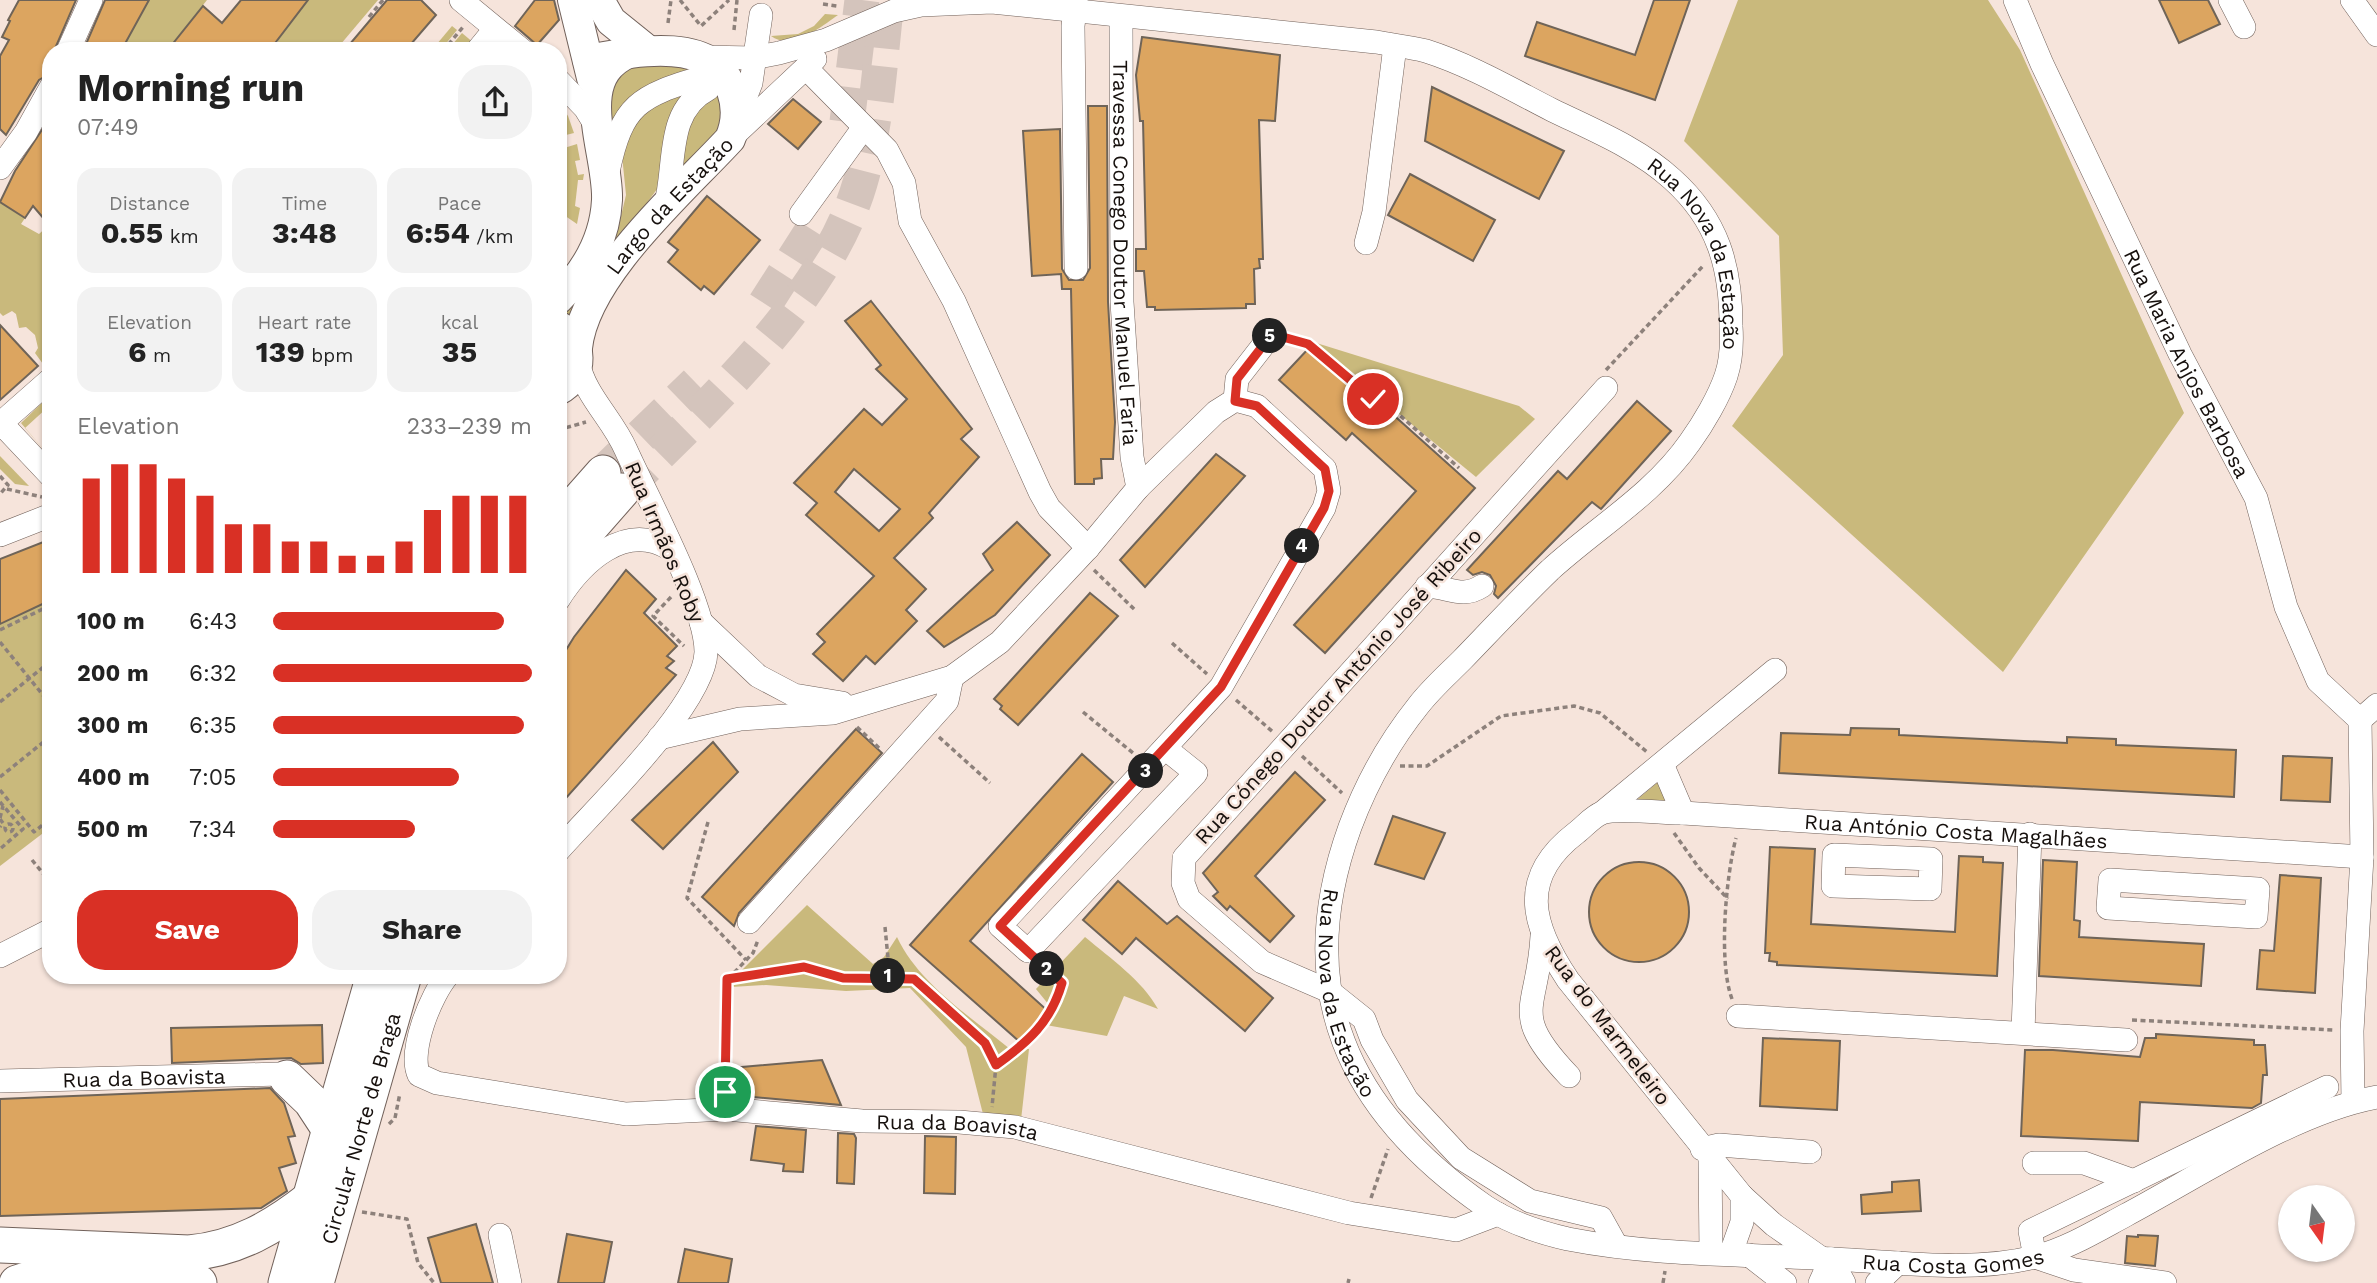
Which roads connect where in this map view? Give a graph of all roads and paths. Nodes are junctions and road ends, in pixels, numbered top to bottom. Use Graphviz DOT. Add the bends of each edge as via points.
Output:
graph roads {
  1 [pos="91,0"];
  2 [pos="383,0"];
  3 [pos="461,0"];
  4 [pos="573,0"];
  5 [pos="599,0"];
  6 [pos="671,0"];
  7 [pos="680,0"];
  8 [pos="729,0"];
  9 [pos="737,0"];
  10 [pos="2015,0"];
  11 [pos="2230,0"];
  12 [pos="2352,0"];
  13 [pos="823,4"];
  14 [pos="837,6"];
  15 [pos="1075,6"];
  16 [pos="761,15"];
  17 [pos="369,17"];
  18 [pos="1121,17"];
  19 [pos="668,23"];
  20 [pos="856,26"];
  21 [pos="463,27"];
  22 [pos="2244,27"];
  23 [pos="495,29"];
  24 [pos="734,30"];
  25 [pos="2377,35"];
  26 [pos="72,42"];
  27 [pos="450,42"];
  28 [pos="484,42"];
  29 [pos="512,42"];
  30 [pos="1395,46"];
  31 [pos="639,51"];
  32 [pos="754,58"];
  33 [pos="588,61"];
  34 [pos="567,64"];
  35 [pos="806,68"];
  36 [pos="704,74"];
  37 [pos="567,89"];
  38 [pos="595,90"];
  39 [pos="42,103"];
  40 [pos="864,127"];
  41 [pos="599,130"];
  42 [pos="733,130"];
  43 [pos="0,168"];
  44 [pos="606,181"];
  45 [pos="664,211"];
  46 [pos="801,214"];
  47 [pos="1366,243"];
  48 [pos="1710,259"];
  49 [pos="1076,268"];
  50 [pos="567,289"];
  51 [pos="1272,334"];
  52 [pos="571,345"];
  53 [pos="1606,378"];
  54 [pos="567,382"];
  55 [pos="42,387"];
  56 [pos="1235,401"];
  57 [pos="590,421"];
  58 [pos="1,423"];
  59 [pos="567,427"];
  60 [pos="42,466"];
  61 [pos="1459,468"];
  62 [pos="0,476"];
  63 [pos="1138,488"];
  64 [pos="7,489"];
  65 [pos="30,492"];
  66 [pos="0,494"];
  67 [pos="567,517"];
  68 [pos="42,519"];
  69 [pos="0,535"];
  70 [pos="670,549"];
  71 [pos="567,551"];
  72 [pos="1089,557"];
  73 [pos="1427,586"];
  74 [pos="1482,586"];
  75 [pos="679,587"];
  76 [pos="567,589"];
  77 [pos="42,609"];
  78 [pos="1136,611"];
  79 [pos="701,622"];
  80 [pos="0,630"];
  81 [pos="0,642"];
  82 [pos="693,654"];
  83 [pos="42,668"];
  84 [pos="1775,670"];
  85 [pos="758,676"];
  86 [pos="952,677"];
  87 [pos="29,678"];
  88 [pos="42,694"];
  89 [pos="0,702"];
  90 [pos="1083,712"];
  91 [pos="854,713"];
  92 [pos="2369,713"];
  93 [pos="740,719"];
  94 [pos="938,736"];
  95 [pos="659,738"];
  96 [pos="42,743"];
  97 [pos="1166,748"];
  98 [pos="886,754"];
  99 [pos="1302,756"];
  100 [pos="1662,764"];
  101 [pos="1398,766"];
  102 [pos="1149,767"];
  103 [pos="0,777"];
  104 [pos="989,783"];
  105 [pos="0,790"];
  106 [pos="1352,802"];
  107 [pos="2,804"];
  108 [pos="1602,812"];
  109 [pos="1,820"];
  110 [pos="708,822"];
  111 [pos="14,823"];
  112 [pos="1679,823"];
  113 [pos="42,825"];
  114 [pos="1880,826"];
  115 [pos="11,831"];
  116 [pos="2030,834"];
  117 [pos="15,836"];
  118 [pos="1736,838"];
  119 [pos="567,841"];
  120 [pos="2185,845"];
  121 [pos="1,846"];
  122 [pos="1878,857"];
  123 [pos="2361,858"];
  124 [pos="32,860"];
  125 [pos="42,872"];
  126 [pos="2182,884"];
  127 [pos="1728,899"];
  128 [pos="755,927"];
  129 [pos="885,927"];
  130 [pos="42,935"];
  131 [pos="1542,936"];
  132 [pos="1028,951"];
  133 [pos="0,956"];
  134 [pos="746,960"];
  135 [pos="895,976"];
  136 [pos="727,979"];
  137 [pos="371,984"];
  138 [pos="401,984"];
  139 [pos="440,984"];
  140 [pos="1329,990"];
  141 [pos="1738,1016"];
  142 [pos="2338,1030"];
  143 [pos="2023,1032"];
  144 [pos="2115,1039"];
  145 [pos="996,1065"];
  146 [pos="1569,1076"];
  147 [pos="287,1078"];
  148 [pos="0,1081"];
  149 [pos="2327,1087"];
  150 [pos="725,1092"];
  151 [pos="2377,1097"];
  152 [pos="2353,1101"];
  153 [pos="993,1103"];
  154 [pos="330,1130"];
  155 [pos="1391,1143"];
  156 [pos="1810,1152"];
  157 [pos="1706,1154"];
  158 [pos="2034,1163"];
  159 [pos="2134,1181"];
  160 [pos="1742,1196"];
  161 [pos="311,1198"];
  162 [pos="1370,1200"];
  163 [pos="356,1212"];
  164 [pos="1498,1214"];
  165 [pos="500,1235"];
  166 [pos="1616,1245"];
  167 [pos="8,1251"];
  168 [pos="1730,1253"];
  169 [pos="2035,1257"];
  170 [pos="1826,1258"];
  171 [pos="1898,1263"];
  172 [pos="1665,1269"];
  173 [pos="79,1276"];
  174 [pos="17,1283"];
  175 [pos="199,1283"];
  176 [pos="286,1283"];
  177 [pos="316,1283"];
  178 [pos="434,1283"];
  179 [pos="510,1283"];
  180 [pos="1663,1283"];
  181 [pos="1785,1283"];
  182 [pos="1820,1283"];
  183 [pos="1844,1283"];
  184 [pos="1877,1283"];
  185 [pos="2165,1283"];
  1 -- 26 [label="street"];
  2 -- 17 [label="path"];
  3 -- 23 [label="street"];
  4 -- 33 [label="main road, Largo da Estação"];
  5 -- 31 [label="main road" via="611,21"];
  6 -- 19 [label="path"];
  7 -- 8 [label="path" via="701,26"];
  9 -- 24 [label="path"];
  10 -- 92 [label="street, Rua Maria Anjos Barbosa" via="2180,354 2256,498 2286,607 2318,681"];
  11 -- 22 [label="street"];
  12 -- 25 [label="street"];
  13 -- 14 [label="path"];
  15 -- 18 [label="street, Rua Nova da Estação"];
  15 -- 20 [label="street, Rua Nova da Estação" via="952,3 894,12"];
  15 -- 49 [label="street"];
  16 -- 32 [label="street"];
  18 -- 30 [label="street, Rua Nova da Estação" via="1296,32"];
  18 -- 63 [label="street, Travessa Conego Doutor Manuel Faria" via="1122,302"];
  20 -- 32 [label="street, Rua Nova da Estação" via="796,50"];
  20 -- 35 [label="street, Rua Nova da Estação"];
  21 -- 27 [label="path"];
  23 -- 28 [label="street"];
  23 -- 29 [label="street"];
  30 -- 47 [label="street"];
  30 -- 140 [label="street, Rua Nova da Estação" via="1422,50 1467,68 1601,134 1673,179 1700,208 1722,254 1731,280 1731,339 1727,375 1676,460 1551,569 1477,644 1418,705 1383,758 1356,810 1335,870 1325,936"];
  31 -- 33 [label="main road"];
  31 -- 36 [label="main road"];
  31 -- 38 [label="main road" via="606,69"];
  32 -- 36 [label="street, Rua Nova da Estação"];
  32 -- 42 [label="street" via="745,106"];
  33 -- 34 [label="street"];
  33 -- 38 [label="main road, Largo da Estação"];
  35 -- 40 [label="street"];
  35 -- 42 [label="street, Rua Nova da Estação"];
  36 -- 42 [label="main road, Largo da Estação" via="719,69 727,80 733,94"];
  36 -- 44 [label="street, Rua Nova da Estação" via="652,94 634,107 615,142"];
  36 -- 45 [label="street" via="680,116"];
  37 -- 41 [label="street"];
  38 -- 41 [label="main road, Largo da Estação"];
  39 -- 43 [label="street"];
  40 -- 46 [label="street"];
  40 -- 72 [label="street" via="897,166 910,221 954,301 1040,492"];
  41 -- 44 [label="main road, Largo da Estação"];
  42 -- 45 [label="main road, Largo da Estação"];
  44 -- 50 [label="main road, Largo da Estação" via="606,211 597,247"];
  45 -- 52 [label="main road, Largo da Estação" via="603,282"];
  48 -- 53 [label="path"];
  51 -- 56 [label="street" via="1237,379"];
  51 -- 61 [label="path" via="1308,344 1373,399 1385,402"];
  52 -- 54 [label="main road" via="573,376"];
  52 -- 70 [label="street, Rua Irmãos Roby" via="587,391 621,437"];
  53 -- 73 [label="street, Rua Cónego Doutor António José Ribeiro"];
  55 -- 58 [label="street"];
  56 -- 63 [label="street" via="1216,412"];
  56 -- 97 [label="street" via="1257,406 1325,469 1329,491 1324,508 1221,687"];
  57 -- 59 [label="path"];
  58 -- 60 [label="street"];
  62 -- 64 [label="path"];
  63 -- 72 [label="street"];
  64 -- 65 [label="path"];
  64 -- 66 [label="path"];
  67 -- 71 [label="highway" via="613,482"];
  68 -- 69 [label="street"];
  70 -- 76 [label="street" via="646,539 613,544 590,561"];
  70 -- 79 [label="street, Rua Irmãos Roby"];
  72 -- 78 [label="path"];
  72 -- 86 [label="street" via="1000,642"];
  73 -- 74 [label="street" via="1469,594"];
  73 -- 140 [label="street, Rua Cónego Doutor António José Ribeiro" via="1184,858 1183,883 1189,899 1206,916 1262,962"];
  75 -- 82 [label="path" via="653,616"];
  77 -- 80 [label="path"];
  79 -- 85 [label="street"];
  79 -- 95 [label="street, Rua Irmãos Roby" via="706,653 698,685"];
  81 -- 87 [label="path"];
  83 -- 87 [label="path"];
  84 -- 100 [label="street"];
  85 -- 91 [label="street" via="794,695"];
  85 -- 93 [label="street" via="756,698"];
  86 -- 91 [label="street"];
  86 -- 128 [label="street" via="947,701"];
  87 -- 88 [label="path"];
  87 -- 89 [label="path"];
  90 -- 102 [label="path"];
  91 -- 93 [label="street"];
  91 -- 98 [label="path"];
  92 -- 123 [label="street"];
  93 -- 95 [label="street"];
  94 -- 104 [label="path"];
  95 -- 119 [label="street, Rua Irmãos Roby"];
  96 -- 103 [label="path"];
  97 -- 102 [label="street"];
  97 -- 132 [label="street" via="1196,773"];
  99 -- 106 [label="path"];
  100 -- 101 [label="path" via="1600,713 1574,706 1501,716 1427,766"];
  100 -- 108 [label="street"];
  100 -- 112 [label="street"];
  102 -- 132 [label="street" via="1000,926"];
  105 -- 113 [label="path" via="34,832"];
  107 -- 109 [label="path"];
  107 -- 111 [label="path"];
  108 -- 112 [label="street, Rua António Costa Magalhães"];
  108 -- 131 [label="street, Rua do Marmeleiro" via="1562,844 1546,866 1538,886 1537,918"];
  109 -- 111 [label="path"];
  109 -- 115 [label="path" via="5,830"];
  110 -- 134 [label="path" via="687,898"];
  111 -- 115 [label="path"];
  111 -- 117 [label="path" via="23,830"];
  112 -- 114 [label="street, Rua António Costa Magalhães"];
  112 -- 127 [label="path" via="1699,869"];
  114 -- 116 [label="street, Rua António Costa Magalhães"];
  114 -- 122 [label="street"];
  115 -- 117 [label="path"];
  116 -- 120 [label="street, Rua António Costa Magalhães"];
  116 -- 143 [label="street"];
  117 -- 121 [label="path"];
  118 -- 127 [label="path"];
  120 -- 123 [label="street, Rua António Costa Magalhães"];
  120 -- 126 [label="street"];
  123 -- 152 [label="street"];
  124 -- 125 [label="path"];
  126 -- 126 [label="street" via="2110,880 2108,908 2256,917 2258,889"];
  127 -- 141 [label="path" via="1725,975"];
  128 -- 134 [label="path" via="753,954"];
  129 -- 135 [label="path"];
  130 -- 133 [label="street"];
  131 -- 146 [label="street" via="1541,967 1530,1015 1545,1051"];
  131 -- 157 [label="street, Rua do Marmeleiro" via="1568,979"];
  132 -- 145 [label="path" via="1062,983 1055,1008 1024,1044"];
  134 -- 136 [label="path"];
  135 -- 136 [label="path" via="843,978 804,967"];
  135 -- 145 [label="path" via="914,979 985,1043"];
  136 -- 150 [label="path"];
  137 -- 154 [label="highway, Circular Norte de Braga"];
  138 -- 177 [label="highway, Circular Norte de Braga"];
  139 -- 164 [label="street, Rua da Boavista" via="426,1015 417,1070 437,1083 626,1114 726,1109 862,1121 1015,1127 1349,1213 1456,1230"];
  140 -- 164 [label="street, Rua Nova da Estação" via="1336,1024 1356,1071 1386,1117 1450,1181"];
  140 -- 166 [label="street, Rua Cónego Doutor António José Ribeiro" via="1364,1019 1407,1100 1461,1158 1530,1201 1601,1218"];
  141 -- 143 [label="street"];
  142 -- 144 [label="path" via="2120,1019"];
  143 -- 144 [label="street"];
  145 -- 153 [label="path"];
  147 -- 148 [label="street, Rua da Boavista" via="280,1074"];
  147 -- 154 [label="highway" via="311,1101"];
  149 -- 159 [label="street"];
  151 -- 152 [label="street, Rua Costa Gomes"];
  152 -- 169 [label="street, Rua Costa Gomes" via="2272,1137 2089,1235"];
  154 -- 161 [label="highway, Circular Norte de Braga"];
  155 -- 162 [label="path"];
  156 -- 157 [label="street" via="1719,1145"];
  157 -- 160 [label="street, Rua do Marmeleiro"];
  157 -- 168 [label="street"];
  158 -- 159 [label="street" via="2084,1163"];
  159 -- 169 [label="street" via="2030,1231"];
  160 -- 168 [label="street" via="1742,1222"];
  160 -- 170 [label="street, Rua do Marmeleiro" via="1774,1225"];
  161 -- 167 [label="highway" via="254,1236 212,1251 69,1246"];
  161 -- 176 [label="highway, Circular Norte de Braga"];
  163 -- 178 [label="path" via="407,1219 418,1263"];
  164 -- 166 [label="street, Rua Costa Gomes" via="1562,1238"];
  165 -- 179 [label="street"];
  166 -- 168 [label="street, Rua Costa Gomes"];
  168 -- 170 [label="street, Rua Costa Gomes"];
  168 -- 181 [label="street"];
  169 -- 171 [label="street, Rua Costa Gomes" via="1978,1264"];
  169 -- 185 [label="street" via="2074,1270"];
  170 -- 171 [label="street, Rua Costa Gomes"];
  170 -- 182 [label="street"];
  170 -- 183 [label="street"];
  171 -- 184 [label="street"];
  172 -- 180 [label="path"];
  173 -- 174 [label="highway" via="63,1270"];
  173 -- 175 [label="highway" via="160,1272"];
}
